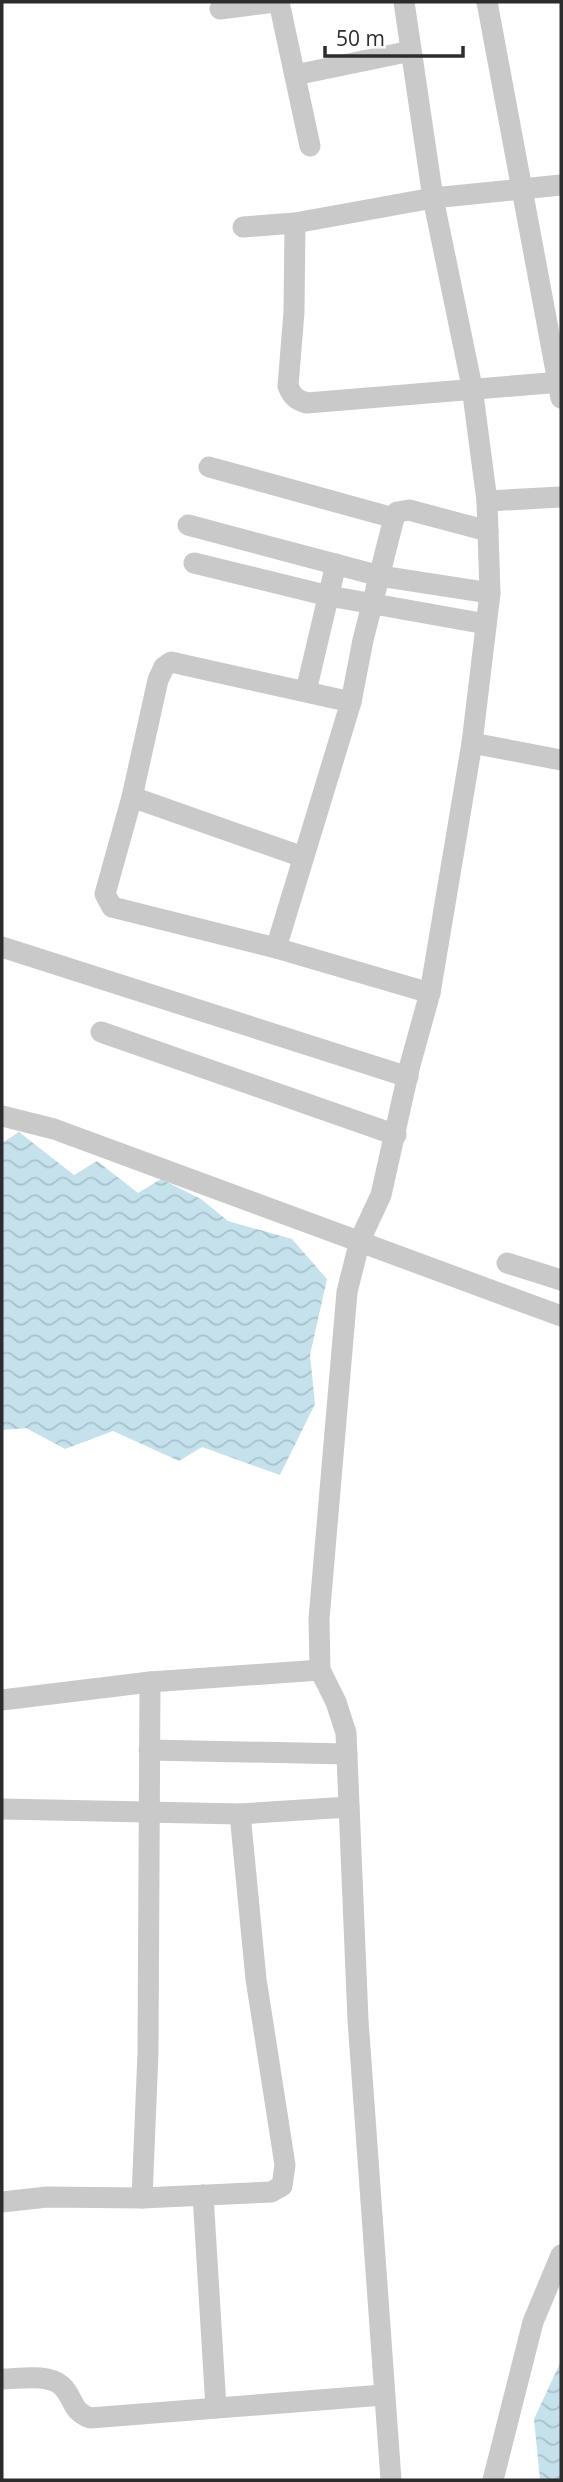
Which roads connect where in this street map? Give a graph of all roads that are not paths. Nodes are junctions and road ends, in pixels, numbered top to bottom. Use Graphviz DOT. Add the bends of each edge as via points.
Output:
graph roads {
  1 [pos="277,2"];
  2 [pos="404,2"];
  3 [pos="487,2"];
  4 [pos="220,9"];
  5 [pos="411,51"];
  6 [pos="295,75"];
  7 [pos="310,146"];
  8 [pos="561,185"];
  9 [pos="520,189"];
  10 [pos="433,198"];
  11 [pos="295,223"];
  12 [pos="243,227"];
  13 [pos="472,387"];
  14 [pos="560,387"];
  15 [pos="209,467"];
  16 [pos="561,497"];
  17 [pos="488,516"];
  18 [pos="394,518"];
  19 [pos="188,525"];
  20 [pos="194,563"];
  21 [pos="336,564"];
  22 [pos="380,576"];
  23 [pos="489,593"];
  24 [pos="328,596"];
  25 [pos="372,606"];
  26 [pos="486,624"];
  27 [pos="306,691"];
  28 [pos="351,702"];
  29 [pos="472,743"];
  30 [pos="561,761"];
  31 [pos="132,797"];
  32 [pos="303,857"];
  33 [pos="2,947"];
  34 [pos="276,948"];
  35 [pos="430,993"];
  36 [pos="101,1032"];
  37 [pos="409,1071"];
  38 [pos="2,1116"];
  39 [pos="396,1135"];
  40 [pos="360,1240"];
  41 [pos="507,1263"];
  42 [pos="561,1280"];
  43 [pos="561,1316"];
  44 [pos="320,1670"];
  45 [pos="150,1682"];
  46 [pos="2,1700"];
  47 [pos="149,1750"];
  48 [pos="347,1754"];
  49 [pos="349,1807"];
  50 [pos="2,1809"];
  51 [pos="148,1811"];
  52 [pos="240,1814"];
  53 [pos="203,2195"];
  54 [pos="142,2198"];
  55 [pos="2,2202"];
  56 [pos="561,2255"];
  57 [pos="2,2379"];
  58 [pos="383,2395"];
  59 [pos="216,2408"];
  60 [pos="391,2480"];
  61 [pos="493,2480"];
  1 -- 4 [label="street"];
  1 -- 6 [label="street"];
  2 -- 5 [label="street"];
  3 -- 9 [label="street"];
  5 -- 6 [label="street"];
  5 -- 10 [label="street"];
  6 -- 7 [label="street"];
  8 -- 9 [label="street"];
  9 -- 10 [label="street"];
  9 -- 14 [label="street"];
  10 -- 11 [label="street"];
  10 -- 13 [label="street"];
  11 -- 12 [label="street"];
  11 -- 13 [label="street" via="291,395 307,403"];
  13 -- 14 [label="street"];
  13 -- 17 [label="street"];
  15 -- 18 [label="street"];
  16 -- 17 [label="street"];
  17 -- 18 [label="street" via="409,510 397,512"];
  17 -- 23 [label="street"];
  18 -- 22 [label="street"];
  19 -- 21 [label="street"];
  20 -- 24 [label="street"];
  21 -- 22 [label="street"];
  21 -- 24 [label="street"];
  22 -- 23 [label="street"];
  22 -- 25 [label="street"];
  23 -- 26 [label="street"];
  24 -- 25 [label="street"];
  24 -- 27 [label="street"];
  25 -- 26 [label="street"];
  25 -- 28 [label="street"];
  26 -- 29 [label="street"];
  27 -- 28 [label="street"];
  27 -- 31 [label="street" via="171,662 158,680"];
  28 -- 32 [label="street"];
  29 -- 30 [label="street"];
  29 -- 35 [label="street"];
  31 -- 32 [label="street"];
  31 -- 34 [label="street" via="106,886 112,907"];
  32 -- 34 [label="street"];
  33 -- 37 [label="street"];
  34 -- 35 [label="street"];
  35 -- 37 [label="street"];
  36 -- 39 [label="street"];
  37 -- 39 [label="street"];
  38 -- 40 [label="street" via="54,1129 165,1173"];
  39 -- 40 [label="street" via="381,1195"];
  40 -- 43 [label="street"];
  40 -- 44 [label="street" via="347,1292 319,1619"];
  41 -- 42 [label="street"];
  44 -- 45 [label="street"];
  44 -- 48 [label="street" via="346,1733"];
  45 -- 46 [label="street"];
  45 -- 47 [label="street"];
  47 -- 48 [label="street"];
  47 -- 51 [label="street"];
  48 -- 49 [label="street"];
  49 -- 52 [label="street"];
  49 -- 58 [label="street"];
  50 -- 51 [label="street"];
  51 -- 52 [label="street"];
  51 -- 54 [label="street" via="148,2053"];
  52 -- 53 [label="street" via="256,1979 284,2178 282,2186 271,2192"];
  53 -- 54 [label="street"];
  53 -- 59 [label="street"];
  54 -- 55 [label="street" via="47,2197"];
  56 -- 61 [label="street" via="533,2322"];
  57 -- 59 [label="street" via="55,2381 63,2386 74,2409 90,2418"];
  58 -- 59 [label="street"];
  58 -- 60 [label="street"];
}
